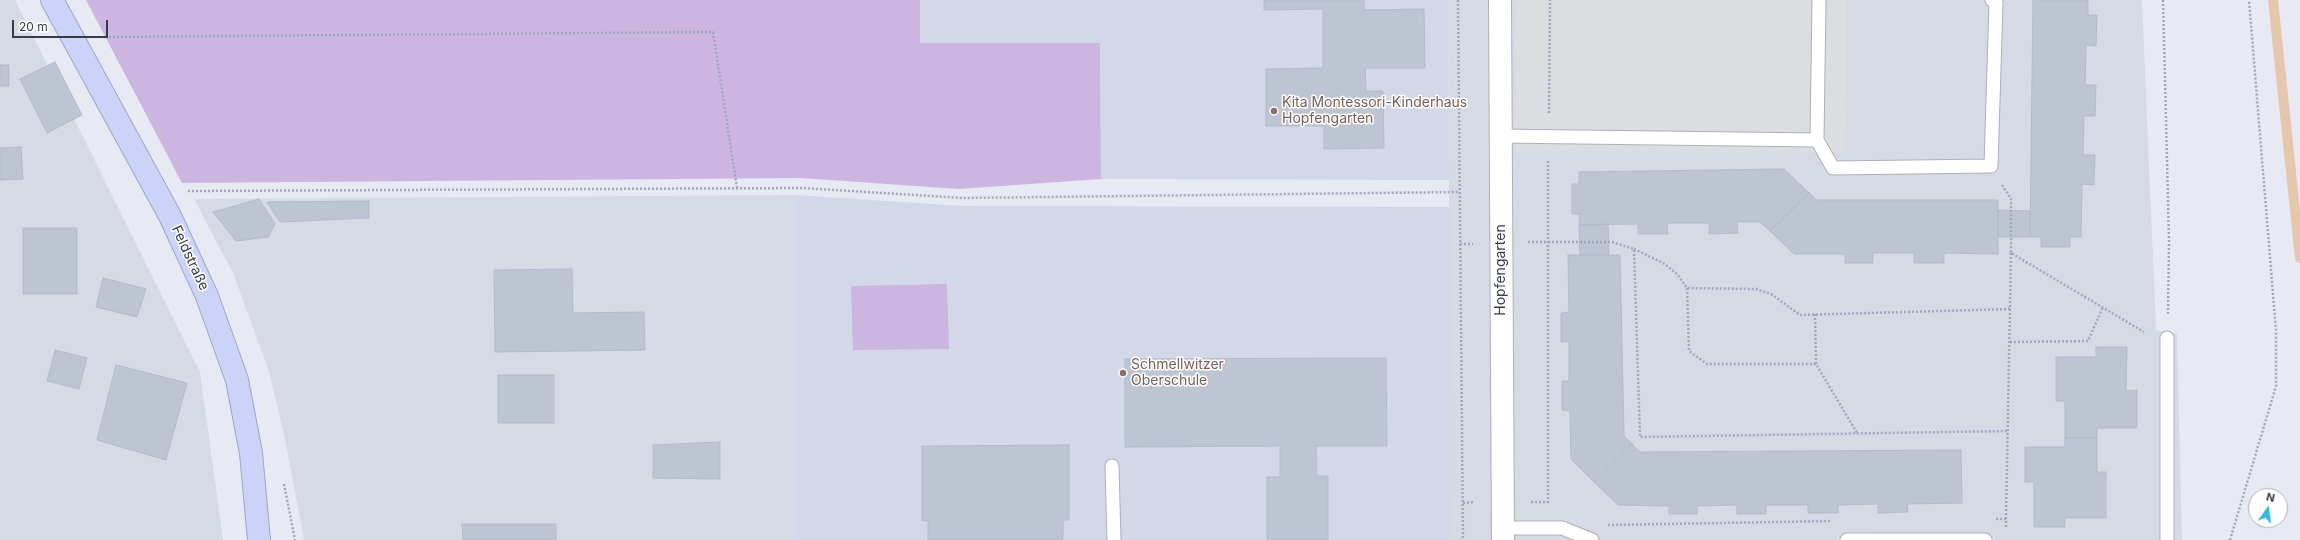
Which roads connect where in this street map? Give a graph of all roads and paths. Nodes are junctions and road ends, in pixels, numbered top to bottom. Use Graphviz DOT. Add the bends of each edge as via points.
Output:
graph roads {
  1 [pos="52,0"];
  2 [pos="1458,0"];
  3 [pos="1500,0"];
  4 [pos="1550,0"];
  5 [pos="1819,0"];
  6 [pos="1992,0"];
  7 [pos="2163,0"];
  8 [pos="2249,0"];
  9 [pos="72,37"];
  10 [pos="1500,136"];
  11 [pos="1548,137"];
  12 [pos="1817,140"];
  13 [pos="1991,166"];
  14 [pos="737,188"];
  15 [pos="156,191"];
  16 [pos="1459,192"];
  17 [pos="1548,242"];
  18 [pos="1634,248"];
  19 [pos="2011,253"];
  20 [pos="1687,288"];
  21 [pos="2102,307"];
  22 [pos="2010,309"];
  23 [pos="1816,314"];
  24 [pos="2167,338"];
  25 [pos="2010,342"];
  26 [pos="1816,364"];
  27 [pos="2008,431"];
  28 [pos="1857,433"];
  29 [pos="1112,466"];
  30 [pos="1502,500"];
  31 [pos="1548,502"];
  32 [pos="1463,503"];
  33 [pos="1555,505"];
  34 [pos="1990,519"];
  35 [pos="2006,519"];
  36 [pos="1832,521"];
  37 [pos="1602,525"];
  38 [pos="1548,528"];
  39 [pos="2006,533"];
  40 [pos="1503,534"];
  41 [pos="259,540"];
  42 [pos="1114,540"];
  43 [pos="1463,540"];
  44 [pos="1592,540"];
  45 [pos="1847,540"];
  46 [pos="1985,540"];
  47 [pos="2167,540"];
  48 [pos="2230,540"];
  1 -- 9 [label="street, Feldstraße"];
  2 -- 16 [label="path"];
  3 -- 10 [label="street, Hopfengarten"];
  4 -- 11 [label="path"];
  5 -- 12 [label="lane"];
  6 -- 13 [label="lane" via="1996,3"];
  7 -- 24 [label="path" via="2169,240"];
  8 -- 48 [label="path" via="2276,331 2276,386"];
  9 -- 14 [label="path" via="713,32"];
  9 -- 15 [label="street, Feldstraße"];
  10 -- 11 [label="lane"];
  10 -- 30 [label="street, Hopfengarten"];
  11 -- 12 [label="lane"];
  11 -- 17 [label="path"];
  12 -- 13 [label="lane" via="1833,168"];
  13 -- 19 [label="path" via="2011,199"];
  14 -- 15 [label="path"];
  14 -- 16 [label="path" via="802,188 962,198"];
  15 -- 41 [label="street, Feldstraße" via="207,296 237,380 251,453"];
  16 -- 32 [label="path"];
  17 -- 18 [label="path" via="1612,242"];
  17 -- 31 [label="path"];
  18 -- 20 [label="path" via="1665,264"];
  18 -- 28 [label="path" via="1640,437"];
  19 -- 21 [label="path"];
  19 -- 22 [label="path"];
  20 -- 23 [label="path" via="1756,289 1771,294 1800,315"];
  20 -- 26 [label="path" via="1689,351 1707,364"];
  21 -- 24 [label="path" via="2155,338"];
  21 -- 25 [label="path" via="2088,341"];
  22 -- 23 [label="path"];
  22 -- 25 [label="path"];
  23 -- 26 [label="path"];
  24 -- 47 [label="lane"];
  25 -- 27 [label="path"];
  26 -- 28 [label="path"];
  27 -- 28 [label="path"];
  27 -- 35 [label="path"];
  29 -- 42 [label="lane"];
  30 -- 31 [label="path"];
  30 -- 32 [label="path"];
  30 -- 40 [label="street, Hopfengarten"];
  31 -- 33 [label="path"];
  31 -- 38 [label="path"];
  32 -- 43 [label="path"];
  34 -- 35 [label="path"];
  35 -- 39 [label="path"];
  36 -- 37 [label="path"];
  38 -- 40 [label="lane"];
  38 -- 44 [label="lane" via="1562,528"];
  45 -- 46 [label="lane"];
}
